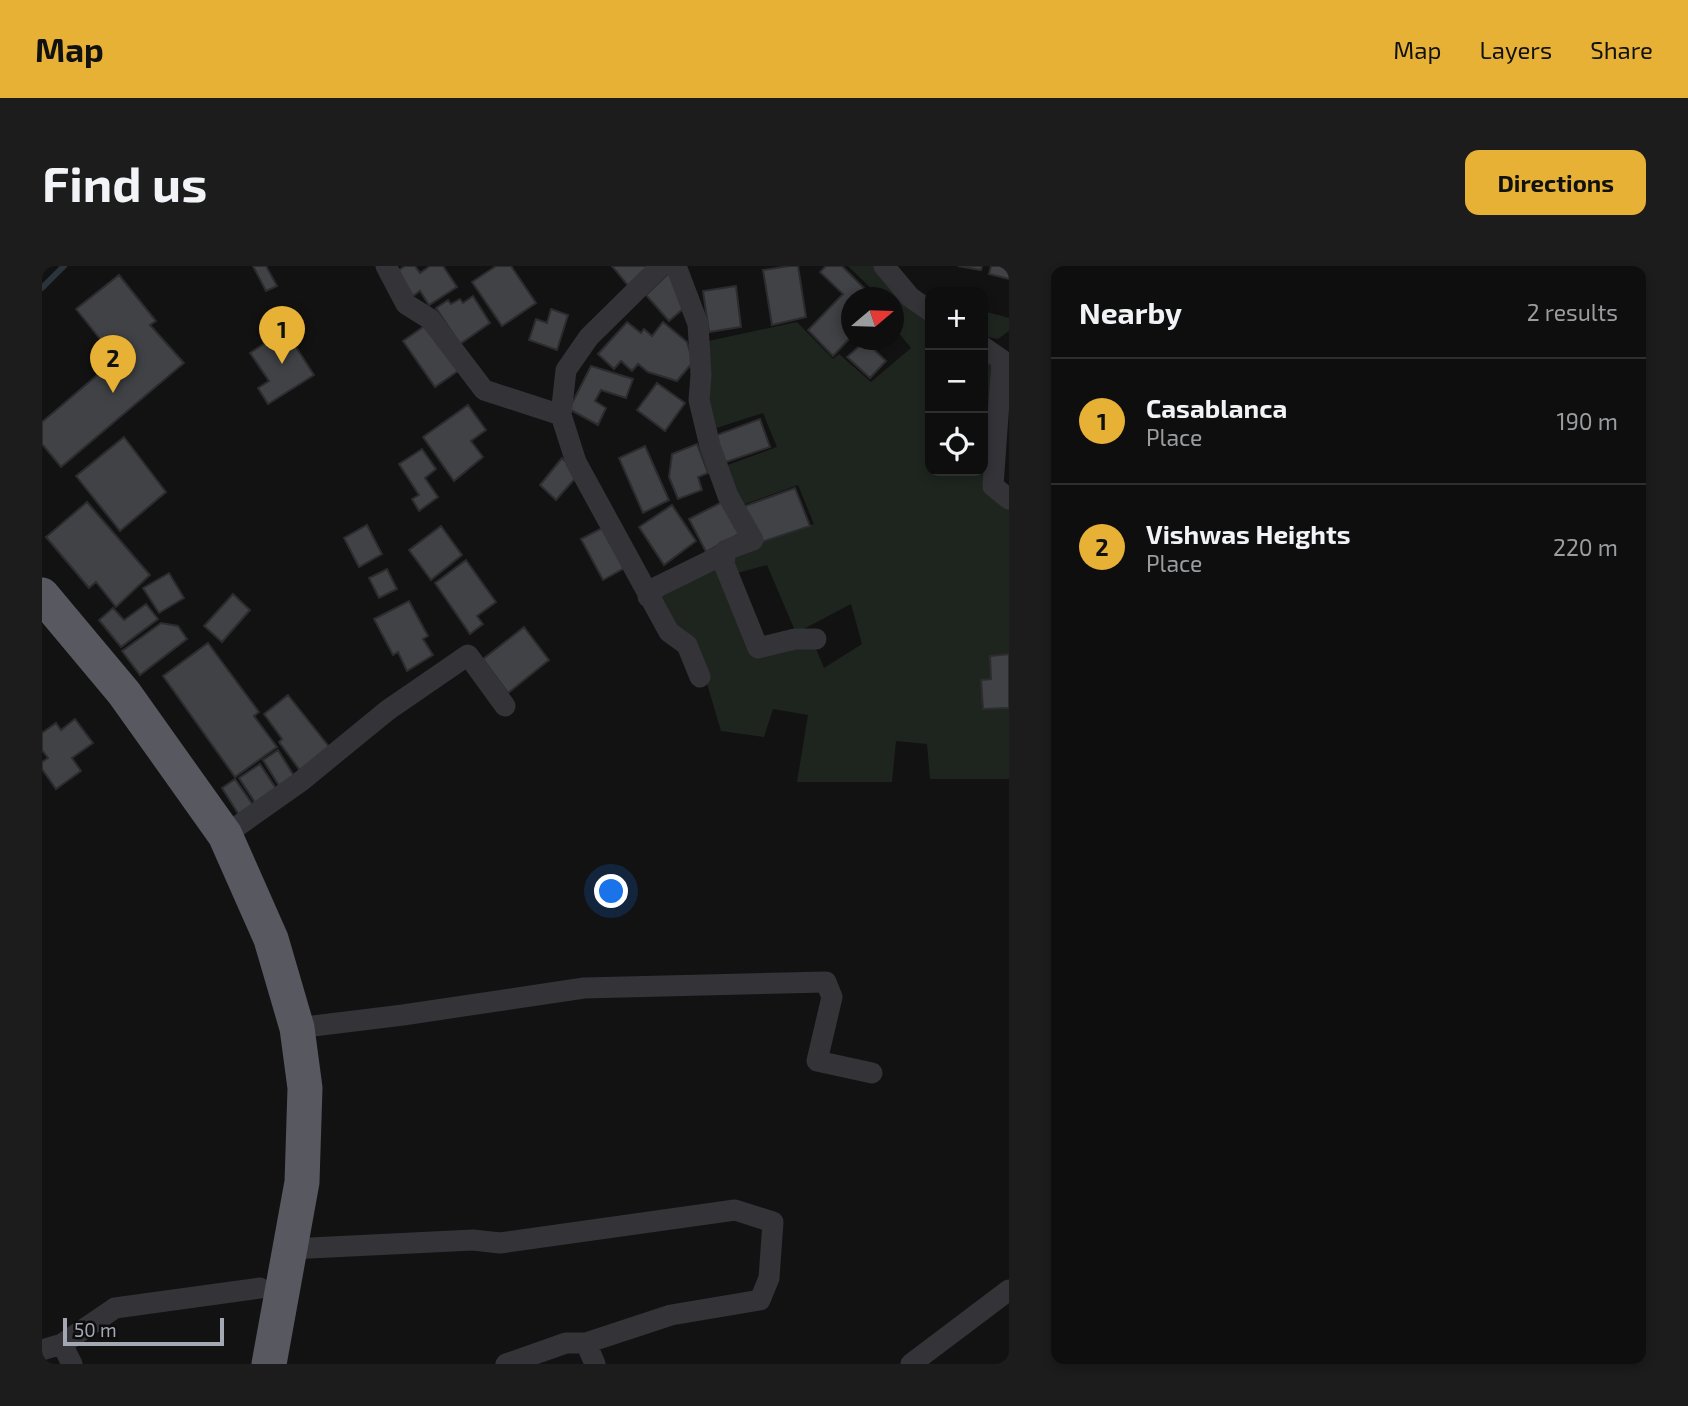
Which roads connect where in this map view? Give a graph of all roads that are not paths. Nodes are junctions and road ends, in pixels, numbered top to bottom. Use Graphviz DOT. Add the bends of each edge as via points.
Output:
graph roads {
  1 [pos="386,266"];
  2 [pos="660,266"];
  3 [pos="676,266"];
  4 [pos="884,266"];
  5 [pos="925,308"];
  6 [pos="987,350"];
  7 [pos="561,415"];
  8 [pos="1009,499"];
  9 [pos="726,552"];
  10 [pos="42,595"];
  11 [pos="648,597"];
  12 [pos="42,630"];
  13 [pos="816,639"];
  14 [pos="700,677"];
  15 [pos="505,705"];
  16 [pos="225,835"];
  17 [pos="297,1028"];
  18 [pos="872,1073"];
  19 [pos="290,1249"];
  20 [pos="260,1288"];
  21 [pos="1009,1290"];
  22 [pos="586,1343"];
  23 [pos="62,1344"];
  24 [pos="42,1350"];
  25 [pos="72,1364"];
  26 [pos="246,1364"];
  27 [pos="268,1364"];
  28 [pos="506,1364"];
  29 [pos="595,1364"];
  30 [pos="911,1364"];
  1 -- 7 [label="street" via="406,304 430,318 484,390"];
  2 -- 7 [label="street" via="589,337 566,370"];
  3 -- 9 [label="street" via="698,324 699,400 709,446 728,496 753,540"];
  4 -- 5 [label="street"];
  6 -- 8 [label="street" via="1002,360 993,486"];
  7 -- 11 [label="street" via="576,462"];
  9 -- 11 [label="street" via="657,587"];
  9 -- 13 [label="street" via="724,564 758,648"];
  10 -- 16 [label="highway" via="124,693"];
  11 -- 14 [label="street" via="669,632 687,645"];
  12 -- 20 [label="highway" via="136,746 205,846 250,946 275,1032 283,1089 279,1180"];
  15 -- 16 [label="street" via="468,655"];
  16 -- 17 [label="highway" via="271,939"];
  17 -- 18 [label="street" via="584,988 826,982 832,997 817,1060"];
  17 -- 19 [label="highway" via="305,1088 302,1182"];
  19 -- 22 [label="street" via="473,1240 500,1243 735,1210 773,1223 769,1278 760,1300 671,1315"];
  19 -- 27 [label="highway"];
  20 -- 23 [label="street" via="115,1308"];
  20 -- 26 [label="highway"];
  21 -- 30 [label="street"];
  22 -- 28 [label="street" via="566,1343"];
  22 -- 29 [label="street"];
  23 -- 24 [label="street"];
  23 -- 25 [label="street"];
}
